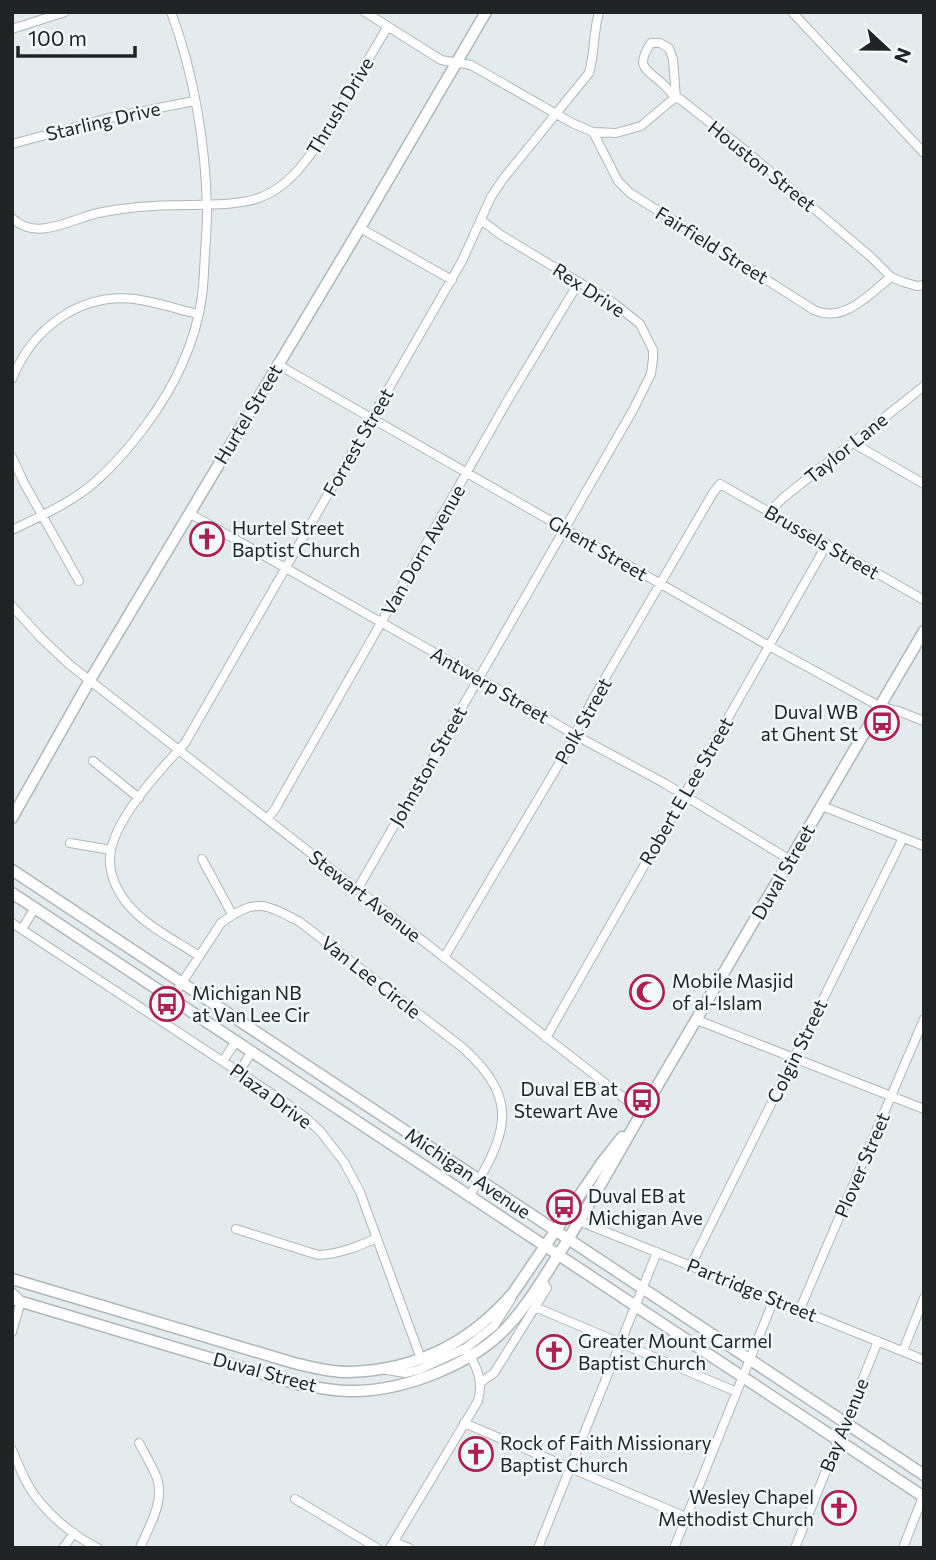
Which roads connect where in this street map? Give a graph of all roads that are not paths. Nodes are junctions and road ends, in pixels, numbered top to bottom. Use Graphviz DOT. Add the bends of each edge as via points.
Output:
graph roads {
  1 [pos="65,12"];
  2 [pos="171,12"];
  3 [pos="365,12"];
  4 [pos="486,12"];
  5 [pos="599,12"];
  6 [pos="792,12"];
  7 [pos="388,26"];
  8 [pos="12,29"];
  9 [pos="456,62"];
  10 [pos="676,98"];
  11 [pos="194,101"];
  12 [pos="557,114"];
  13 [pos="593,132"];
  14 [pos="12,144"];
  15 [pos="924,153"];
  16 [pos="207,204"];
  17 [pos="12,218"];
  18 [pos="481,220"];
  19 [pos="360,228"];
  20 [pos="891,277"];
  21 [pos="452,279"];
  22 [pos="579,282"];
  23 [pos="924,285"];
  24 [pos="198,314"];
  25 [pos="277,364"];
  26 [pos="12,379"];
  27 [pos="924,386"];
  28 [pos="372,418"];
  29 [pos="853,443"];
  30 [pos="12,457"];
  31 [pos="604,460"];
  32 [pos="467,472"];
  33 [pos="721,484"];
  34 [pos="924,484"];
  35 [pos="770,511"];
  36 [pos="189,513"];
  37 [pos="42,516"];
  38 [pos="565,528"];
  39 [pos="12,530"];
  40 [pos="827,544"];
  41 [pos="285,568"];
  42 [pos="79,581"];
  43 [pos="661,584"];
  44 [pos="924,600"];
  45 [pos="12,606"];
  46 [pos="382,623"];
  47 [pos="924,631"];
  48 [pos="769,646"];
  49 [pos="479,678"];
  50 [pos="90,680"];
  51 [pos="879,706"];
  52 [pos="924,721"];
  53 [pos="575,735"];
  54 [pos="178,749"];
  55 [pos="93,761"];
  56 [pos="684,796"];
  57 [pos="139,798"];
  58 [pos="822,806"];
  59 [pos="12,818"];
  60 [pos="267,819"];
  61 [pos="903,838"];
  62 [pos="70,843"];
  63 [pos="924,846"];
  64 [pos="111,850"];
  65 [pos="202,859"];
  66 [pos="790,860"];
  67 [pos="12,870"];
  68 [pos="357,890"];
  69 [pos="12,893"];
  70 [pos="35,908"];
  71 [pos="232,914"];
  72 [pos="12,923"];
  73 [pos="22,929"];
  74 [pos="199,956"];
  75 [pos="444,958"];
  76 [pos="182,982"];
  77 [pos="172,998"];
  78 [pos="924,1019"];
  79 [pos="697,1020"];
  80 [pos="546,1038"];
  81 [pos="236,1041"];
  82 [pos="252,1051"];
  83 [pos="793,1059"];
  84 [pos="223,1061"];
  85 [pos="239,1072"];
  86 [pos="891,1097"];
  87 [pos="924,1109"];
  88 [pos="642,1112"];
  89 [pos="478,1181"];
  90 [pos="469,1196"];
  91 [pos="579,1221"];
  92 [pos="236,1229"];
  93 [pos="555,1231"];
  94 [pos="377,1238"];
  95 [pos="568,1240"];
  96 [pos="544,1246"];
  97 [pos="657,1252"];
  98 [pos="558,1255"];
  99 [pos="691,1265"];
  100 [pos="12,1279"];
  101 [pos="542,1280"];
  102 [pos="642,1289"];
  103 [pos="12,1292"];
  104 [pos="513,1293"];
  105 [pos="924,1298"];
  106 [pos="775,1299"];
  107 [pos="17,1300"];
  108 [pos="635,1305"];
  109 [pos="534,1307"];
  110 [pos="800,1309"];
  111 [pos="685,1317"];
  112 [pos="673,1331"];
  113 [pos="12,1332"];
  114 [pos="878,1341"];
  115 [pos="620,1343"];
  116 [pos="903,1351"];
  117 [pos="468,1352"];
  118 [pos="421,1359"];
  119 [pos="750,1360"];
  120 [pos="924,1360"];
  121 [pos="384,1369"];
  122 [pos="743,1378"];
  123 [pos="481,1382"];
  124 [pos="737,1392"];
  125 [pos="464,1423"];
  126 [pos="845,1423"];
  127 [pos="838,1441"];
  128 [pos="139,1443"];
  129 [pos="12,1450"];
  130 [pos="570,1467"];
  131 [pos="924,1475"];
  132 [pos="923,1496"];
  133 [pos="295,1499"];
  134 [pos="686,1517"];
  135 [pos="74,1533"];
  136 [pos="392,1545"];
  137 [pos="63,1548"];
  138 [pos="98,1548"];
  139 [pos="140,1548"];
  140 [pos="377,1548"];
  141 [pos="409,1548"];
  142 [pos="538,1548"];
  143 [pos="674,1548"];
  144 [pos="795,1548"];
  145 [pos="903,1548"];
  1 -- 8 [label="street"];
  2 -- 11 [label="street"];
  3 -- 7 [label="street"];
  4 -- 9 [label="street, Hurtel Street"];
  5 -- 12 [label="street, Forrest Street" via="589,73"];
  6 -- 15 [label="street"];
  7 -- 9 [label="street" via="441,60"];
  7 -- 16 [label="street, Thrush Drive" via="298,172 257,199"];
  9 -- 12 [label="street" via="471,65"];
  9 -- 19 [label="street, Hurtel Street"];
  10 -- 10 [label="street, Houston Street" via="669,48 651,43 644,65"];
  10 -- 13 [label="street" via="641,126 616,133"];
  10 -- 20 [label="street, Houston Street" via="746,151"];
  11 -- 14 [label="street, Starling Drive"];
  11 -- 16 [label="street"];
  12 -- 13 [label="street"];
  12 -- 18 [label="street, Forrest Street" via="503,179"];
  13 -- 20 [label="street, Fairfield Street" via="618,181 630,193 822,314 850,309"];
  16 -- 17 [label="street" via="99,213 33,230"];
  16 -- 24 [label="street"];
  18 -- 21 [label="street, Forrest Street"];
  18 -- 22 [label="street, Rex Drive"];
  19 -- 21 [label="street"];
  19 -- 25 [label="street, Hurtel Street"];
  20 -- 23 [label="street"];
  21 -- 28 [label="street, Forrest Street"];
  22 -- 31 [label="street, Rex Drive" via="640,324 653,349 646,387"];
  22 -- 32 [label="street, Van Dorn Avenue"];
  24 -- 26 [label="street" via="132,299 88,303 57,318 40,334"];
  24 -- 37 [label="street" via="172,386 147,423 95,482"];
  25 -- 28 [label="street, Ghent Street"];
  25 -- 36 [label="street, Hurtel Street"];
  27 -- 29 [label="street, Taylor Lane"];
  28 -- 32 [label="street, Ghent Street"];
  28 -- 41 [label="street, Forrest Street"];
  29 -- 34 [label="street"];
  29 -- 35 [label="street, Taylor Lane"];
  30 -- 37 [label="street"];
  31 -- 38 [label="street, Johnston Street"];
  32 -- 38 [label="street, Ghent Street"];
  32 -- 46 [label="street, Van Dorn Avenue"];
  33 -- 35 [label="street, Brussels Street"];
  33 -- 43 [label="street, Polk Street"];
  35 -- 40 [label="street, Brussels Street"];
  36 -- 41 [label="street, Antwerp Street"];
  36 -- 50 [label="street, Hurtel Street"];
  37 -- 39 [label="street"];
  37 -- 42 [label="street"];
  38 -- 43 [label="street, Ghent Street"];
  38 -- 49 [label="street, Johnston Street"];
  40 -- 44 [label="street, Brussels Street"];
  40 -- 48 [label="street, Robert E Lee Street"];
  41 -- 46 [label="street, Antwerp Street"];
  41 -- 54 [label="street, Forrest Street"];
  43 -- 48 [label="street, Ghent Street"];
  43 -- 53 [label="street, Polk Street"];
  45 -- 50 [label="street, Stewart Avenue" via="40,638"];
  46 -- 49 [label="street, Antwerp Street"];
  46 -- 60 [label="street, Van Dorn Avenue"];
  47 -- 51 [label="street, Duval Street"];
  48 -- 51 [label="street, Ghent Street"];
  48 -- 56 [label="street, Robert E Lee Street"];
  49 -- 53 [label="street, Antwerp Street"];
  49 -- 68 [label="street, Johnston Street"];
  50 -- 54 [label="street, Stewart Avenue"];
  50 -- 59 [label="street, Hurtel Street"];
  51 -- 52 [label="street, Ghent Street"];
  51 -- 58 [label="street, Duval Street"];
  53 -- 56 [label="street, Antwerp Street"];
  53 -- 75 [label="street, Polk Street"];
  54 -- 57 [label="street, Forrest Street"];
  54 -- 60 [label="street, Stewart Avenue"];
  55 -- 57 [label="street"];
  56 -- 66 [label="street, Antwerp Street"];
  56 -- 80 [label="street, Robert E Lee Street"];
  57 -- 64 [label="street, Forrest Street"];
  58 -- 61 [label="street"];
  58 -- 66 [label="street, Duval Street"];
  60 -- 68 [label="street, Stewart Avenue"];
  61 -- 63 [label="street"];
  61 -- 83 [label="street, Colgin Street"];
  62 -- 64 [label="street"];
  64 -- 74 [label="street" via="111,871 125,901 145,921"];
  65 -- 71 [label="street"];
  66 -- 79 [label="street, Duval Street"];
  67 -- 76 [label="street, Michigan Avenue"];
  68 -- 75 [label="street, Stewart Avenue"];
  69 -- 70 [label="street, Michigan Avenue"];
  70 -- 73 [label="street"];
  70 -- 77 [label="street, Michigan Avenue"];
  71 -- 74 [label="street"];
  71 -- 89 [label="street, Van Lee Circle" via="261,905 300,922 475,1059 498,1090 502,1105 500,1135"];
  72 -- 73 [label="street, Plaza Drive"];
  73 -- 84 [label="street, Plaza Drive"];
  74 -- 76 [label="street"];
  75 -- 80 [label="street, Stewart Avenue"];
  76 -- 77 [label="street"];
  76 -- 89 [label="street, Michigan Avenue"];
  77 -- 81 [label="street, Michigan Avenue"];
  78 -- 86 [label="street, Plover Street"];
  79 -- 83 [label="street"];
  79 -- 88 [label="street, Duval Street"];
  80 -- 88 [label="street, Stewart Avenue"];
  81 -- 82 [label="street, Michigan Avenue"];
  81 -- 84 [label="street"];
  82 -- 85 [label="street"];
  82 -- 90 [label="street, Michigan Avenue"];
  83 -- 86 [label="street"];
  83 -- 99 [label="street, Colgin Street"];
  84 -- 85 [label="street, Plaza Drive"];
  85 -- 94 [label="street, Plaza Drive" via="306,1118 326,1139 360,1192"];
  86 -- 87 [label="street"];
  86 -- 110 [label="street, Plover Street"];
  88 -- 91 [label="street, Duval Street"];
  88 -- 93 [label="street, Duval Street"];
  89 -- 90 [label="street, Van Lee Circle"];
  89 -- 93 [label="street, Michigan Avenue"];
  90 -- 96 [label="street, Michigan Avenue"];
  91 -- 95 [label="street, Duval Street"];
  91 -- 97 [label="street, Partridge Street"];
  92 -- 94 [label="street" via="318,1255 348,1250"];
  93 -- 95 [label="street, Michigan Avenue"];
  93 -- 96 [label="street, Duval Street"];
  94 -- 118 [label="street, Plaza Drive"];
  95 -- 98 [label="street, Duval Street"];
  95 -- 102 [label="street, Michigan Avenue"];
  96 -- 98 [label="street, Michigan Avenue"];
  96 -- 104 [label="street, Duval Street"];
  97 -- 99 [label="street, Partridge Street"];
  97 -- 102 [label="street"];
  98 -- 101 [label="street, Duval Street"];
  98 -- 108 [label="street, Michigan Avenue"];
  99 -- 106 [label="street, Partridge Street"];
  100 -- 121 [label="street, Duval Street" via="321,1370"];
  101 -- 109 [label="street" via="547,1287"];
  101 -- 117 [label="street, Duval Street" via="507,1328"];
  102 -- 108 [label="street"];
  102 -- 111 [label="street, Michigan Avenue"];
  103 -- 107 [label="street"];
  104 -- 117 [label="street" via="494,1325"];
  104 -- 118 [label="street, Duval Street" via="483,1324"];
  105 -- 116 [label="street"];
  106 -- 110 [label="street, Partridge Street"];
  106 -- 119 [label="street"];
  107 -- 113 [label="street"];
  107 -- 117 [label="street, Duval Street" via="297,1384 328,1389 355,1391 404,1383 432,1374"];
  108 -- 112 [label="street, Michigan Avenue"];
  108 -- 115 [label="street"];
  109 -- 115 [label="street"];
  109 -- 123 [label="street" via="494,1373"];
  110 -- 114 [label="street, Partridge Street"];
  111 -- 112 [label="street"];
  111 -- 119 [label="street, Michigan Avenue"];
  112 -- 122 [label="street, Michigan Avenue"];
  114 -- 116 [label="street, Partridge Street"];
  114 -- 126 [label="street, Bay Avenue"];
  115 -- 124 [label="street"];
  115 -- 130 [label="street"];
  116 -- 120 [label="street, Partridge Street"];
  117 -- 121 [label="street" via="405,1373"];
  117 -- 123 [label="street"];
  118 -- 121 [label="street, Duval Street"];
  119 -- 122 [label="street"];
  119 -- 126 [label="street, Michigan Avenue"];
  122 -- 124 [label="street"];
  122 -- 127 [label="street, Michigan Avenue"];
  123 -- 125 [label="street" via="478,1401"];
  124 -- 134 [label="street"];
  125 -- 130 [label="street"];
  125 -- 136 [label="street"];
  126 -- 127 [label="street, Bay Avenue"];
  126 -- 131 [label="street, Michigan Avenue"];
  127 -- 132 [label="street, Michigan Avenue"];
  127 -- 144 [label="street, Bay Avenue"];
  128 -- 139 [label="street" via="157,1480 159,1495"];
  129 -- 135 [label="street" via="30,1489"];
  130 -- 134 [label="street"];
  130 -- 142 [label="street"];
  132 -- 145 [label="street"];
  133 -- 140 [label="street"];
  134 -- 143 [label="street"];
  135 -- 137 [label="street"];
  135 -- 138 [label="street"];
  136 -- 141 [label="street"];
}
